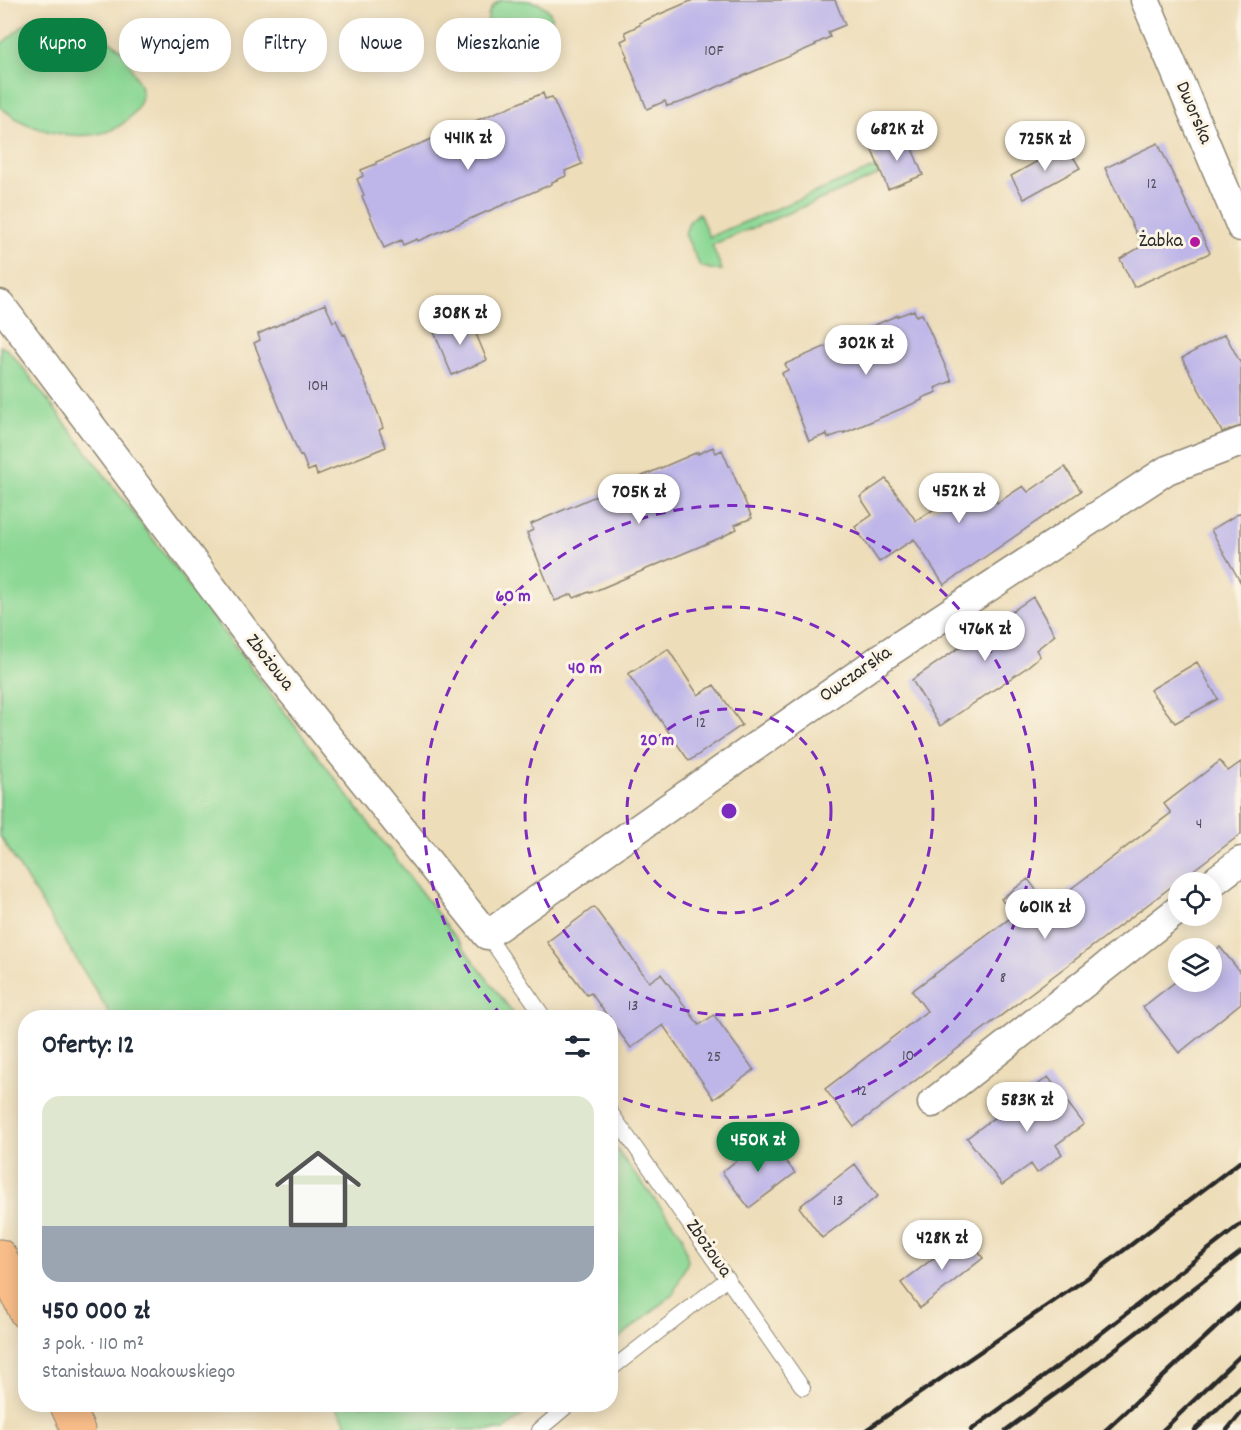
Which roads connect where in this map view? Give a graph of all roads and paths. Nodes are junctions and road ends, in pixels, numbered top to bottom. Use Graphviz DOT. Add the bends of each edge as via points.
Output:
graph roads {
  1 [pos="1145,0"];
  2 [pos="1241,227"];
  3 [pos="0,304"];
  4 [pos="1241,442"];
  5 [pos="1241,861"];
  6 [pos="1222,875"];
  7 [pos="1168,918"];
  8 [pos="487,935"];
  9 [pos="539,1010"];
  10 [pos="933,1103"];
  11 [pos="618,1122"];
  12 [pos="0,1256"];
  13 [pos="728,1278"];
  14 [pos="18,1296"];
  15 [pos="618,1364"];
  16 [pos="803,1388"];
  17 [pos="70,1412"];
  18 [pos="560,1412"];
  19 [pos="78,1430"];
  20 [pos="539,1430"];
  1 -- 2 [label="street, Dworska"];
  3 -- 8 [label="street, Zbożowa" via="275,671"];
  4 -- 8 [label="street, Owczarska" via="1167,470 888,653"];
  5 -- 6 [label="street"];
  7 -- 10 [label="street"];
  8 -- 9 [label="lane, Zbożowa"];
  11 -- 13 [label="lane, Zbożowa"];
  12 -- 14 [label="main road"];
  13 -- 15 [label="lane"];
  13 -- 16 [label="lane, Zbożowa"];
  17 -- 19 [label="main road"];
  18 -- 20 [label="lane"];
}
